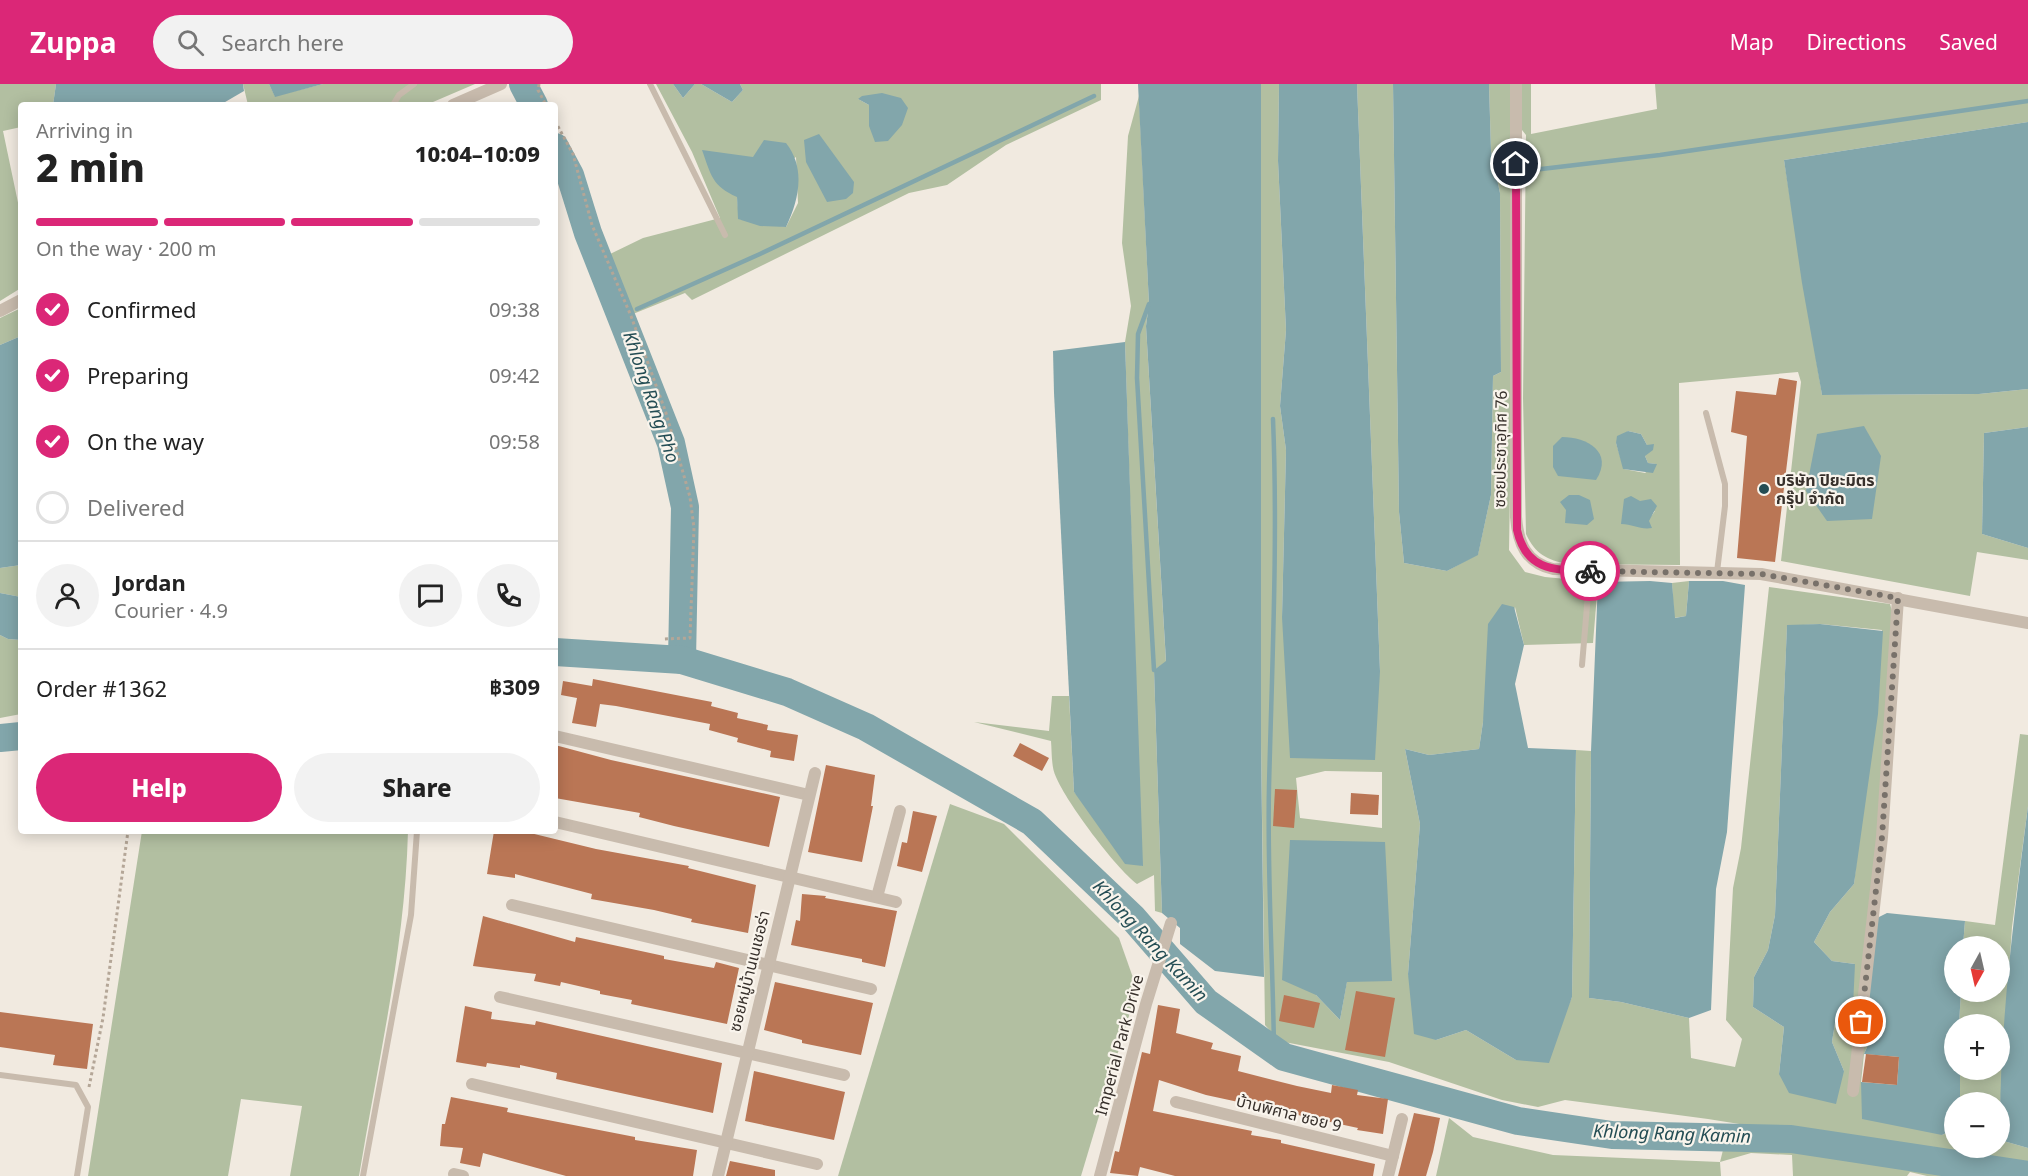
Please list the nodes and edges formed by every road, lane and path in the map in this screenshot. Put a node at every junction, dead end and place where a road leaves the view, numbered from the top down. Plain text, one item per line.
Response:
1 (414, 84) edge
2 (501, 84) edge
3 (539, 84) edge
4 (650, 84) edge
5 (1516, 84) edge
6 (395, 102) edge
7 (460, 102) edge
8 (544, 102) edge
9 (558, 127) edge
10 (725, 235) dead end
11 (18, 302) edge
12 (0, 311) edge
13 (1706, 413) dead end
14 (1590, 571) junction
15 (1717, 572) junction
16 (1898, 598) junction
17 (2028, 624) edge
18 (663, 639) dead end
19 (1582, 665) dead end
20 (558, 737) edge
21 (815, 773) dead end
22 (809, 795) junction
23 (900, 811) dead end
24 (558, 823) edge
25 (128, 834) edge
26 (417, 834) edge
27 (789, 876) junction
28 (877, 897) junction
29 (896, 902) dead end
30 (512, 904) dead end
31 (1171, 923) dead end
32 (769, 964) junction
33 (871, 989) dead end
34 (500, 997) dead end
35 (747, 1052) junction
36 (0, 1074) edge
37 (844, 1075) dead end
38 (472, 1084) dead end
39 (1853, 1091) dead end
40 (1176, 1102) dead end
41 (88, 1107) junction
42 (1402, 1119) dead end
43 (725, 1143) junction
44 (1393, 1156) junction
45 (817, 1164) dead end
46 (77, 1176) edge
47 (363, 1176) edge
48 (718, 1176) edge
49 (1100, 1176) edge
50 (1388, 1176) edge

1 - 6 lane
2 - 7 street
3 - 8 path
4 - 10 lane
5 - 14 street, ซอยประชาอุทิศ 76
9 - 18 path
11 - 12 street
13 - 15 lane
14 - 15 street, ซอยประชาอุทิศ 76
14 - 19 lane
15 - 16 street, ซอยประชาอุทิศ 76
16 - 17 street, ซอยประชาอุทิศ 76
16 - 39 street
20 - 22 street
21 - 22 street, ซอยหมู่บ้านเนเชอร่า
22 - 27 street, ซอยหมู่บ้านเนเชอร่า
23 - 28 street
24 - 27 street
25 - 41 path
26 - 47 lane
27 - 28 street
27 - 32 street, ซอยหมู่บ้านเนเชอร่า
28 - 29 street
30 - 32 street
31 - 49 street, Imperial Park Drive
32 - 33 street
32 - 35 street, ซอยหมู่บ้านเนเชอร่า
34 - 35 street
35 - 37 street
35 - 43 street, ซอยหมู่บ้านเนเชอร่า
36 - 41 lane
38 - 43 street
40 - 44 street, บ้านพิศาล ซอย 9
41 - 46 lane
42 - 44 street
43 - 45 street
43 - 48 street, ซอยหมู่บ้านเนเชอร่า
44 - 50 street

